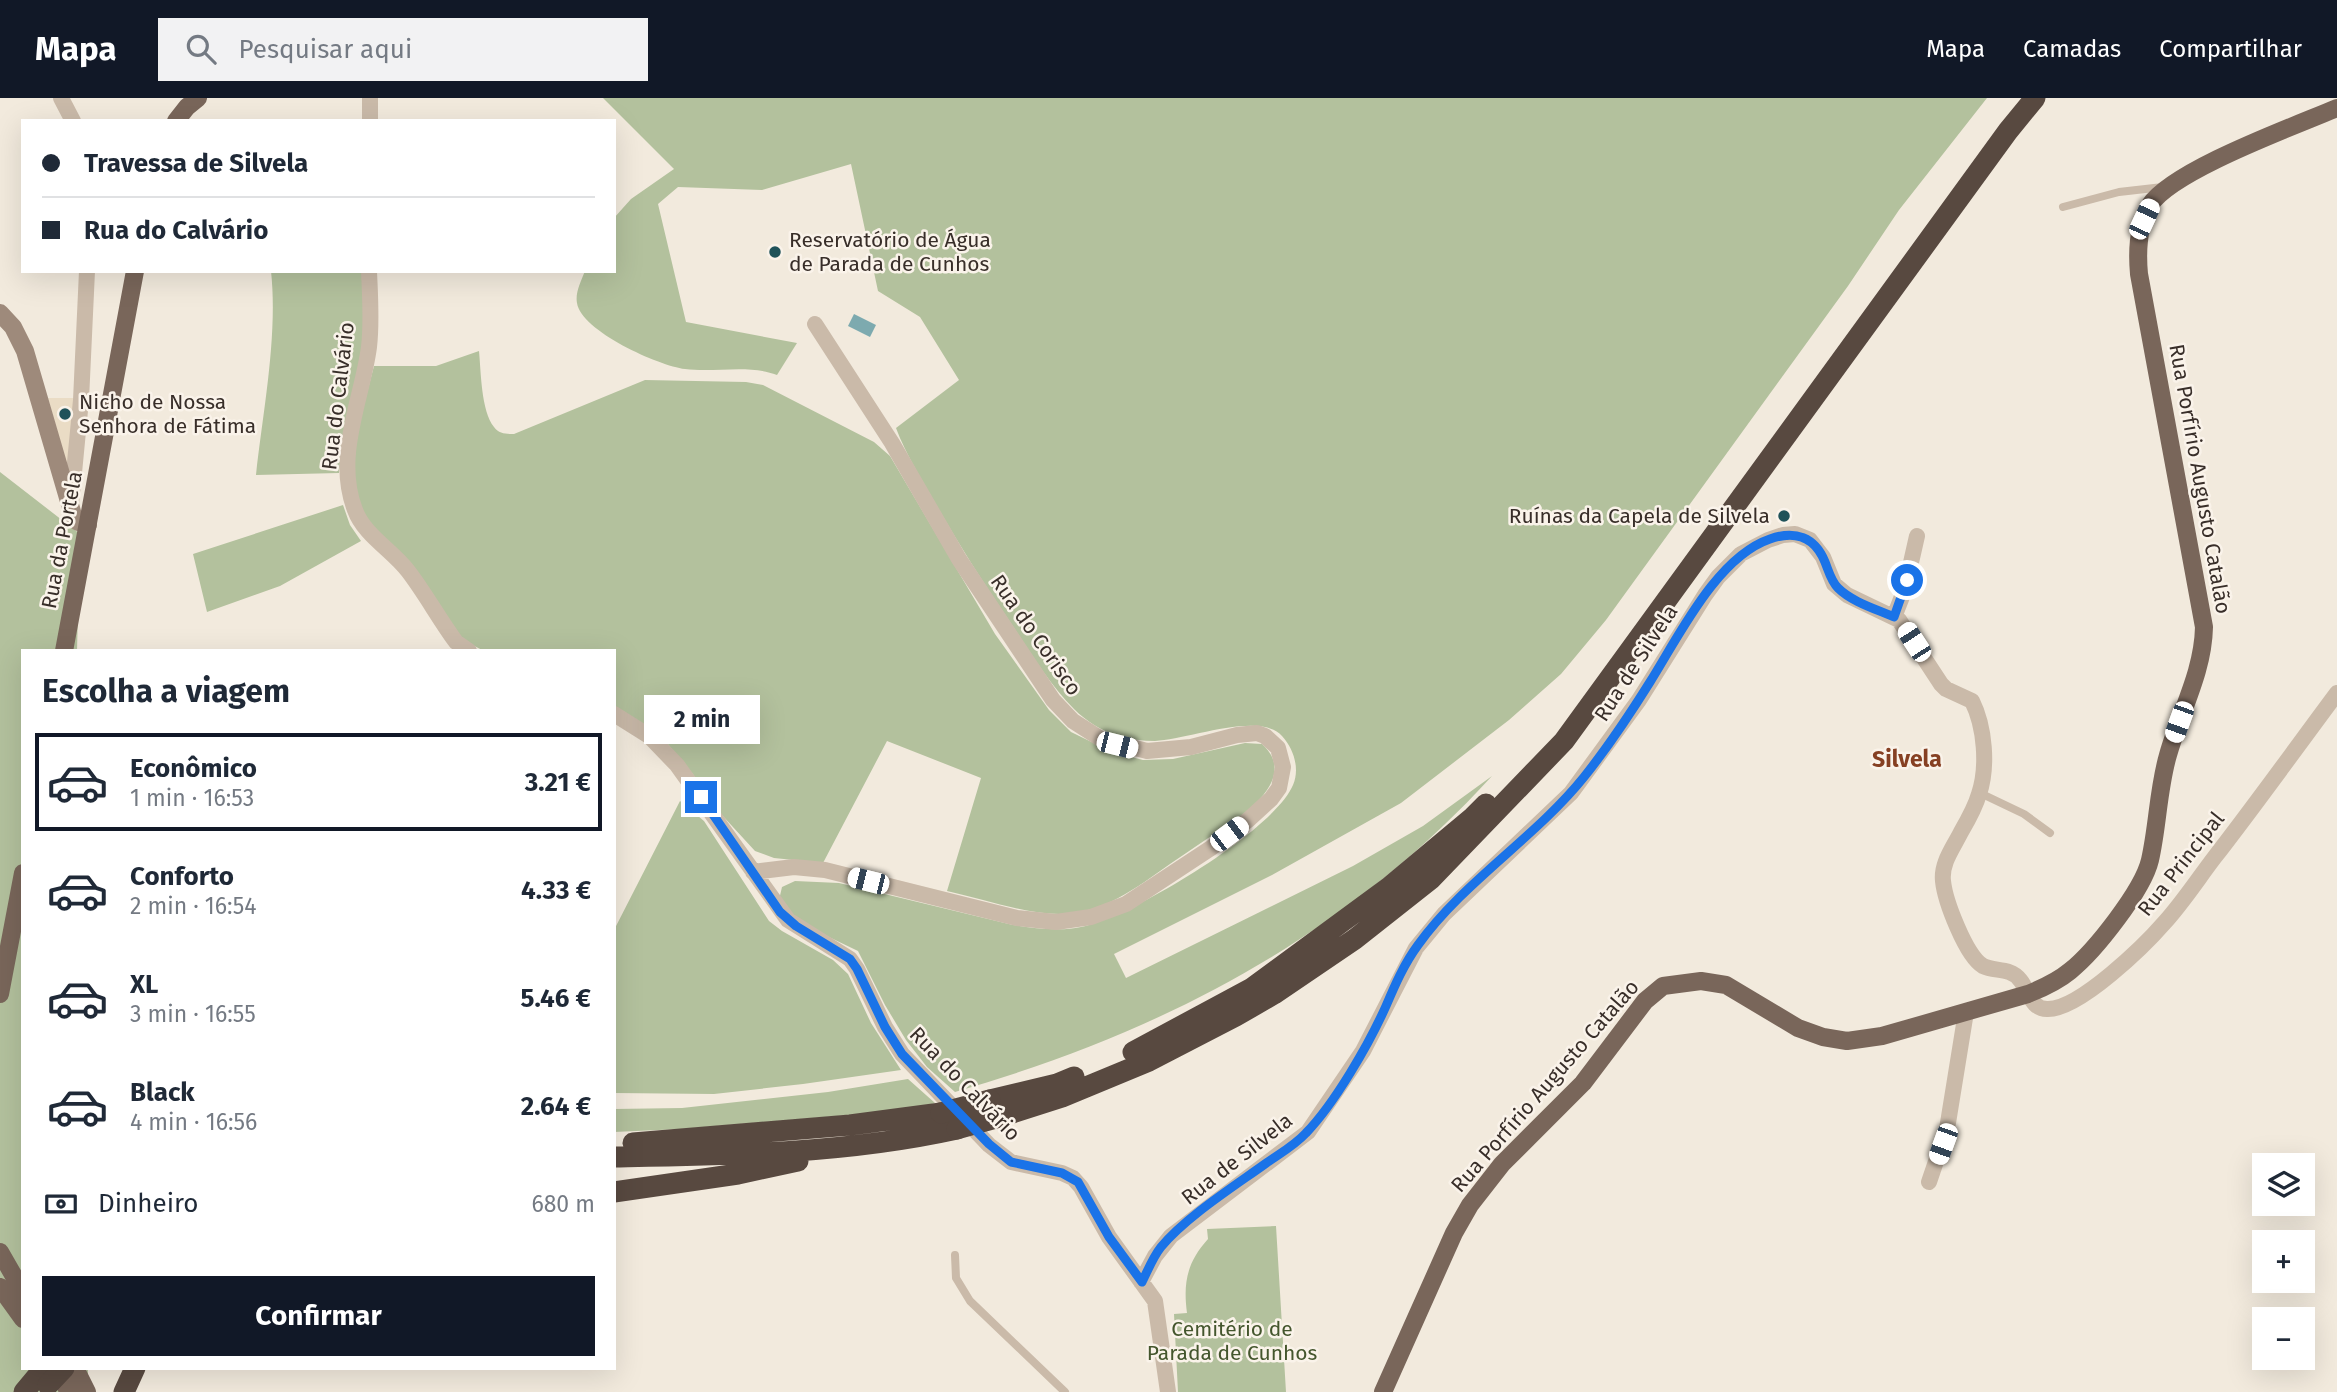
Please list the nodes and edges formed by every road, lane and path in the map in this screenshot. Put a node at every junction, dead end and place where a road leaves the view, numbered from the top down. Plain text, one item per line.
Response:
1 (61, 98) edge
2 (198, 98) edge
3 (370, 98) edge
4 (2017, 98) edge
5 (2035, 98) edge
6 (2337, 108) edge
7 (72, 119) edge
8 (178, 119) edge
9 (370, 119) edge
10 (2176, 183) junction
11 (2063, 207) dead end
12 (88, 273) edge
13 (135, 273) edge
14 (369, 273) edge
15 (0, 313) edge
16 (815, 324) dead end
17 (71, 510) junction
18 (88, 525) junction
19 (1917, 536) dead end
20 (1894, 617) junction
21 (64, 649) edge
22 (467, 649) edge
23 (2337, 692) edge
24 (616, 716) edge
25 (1980, 793) junction
26 (2050, 833) dead end
27 (753, 872) junction
28 (21, 881) edge
29 (4, 951) edge
30 (0, 994) edge
31 (2028, 994) junction
32 (1966, 1012) junction
33 (995, 1108) junction
34 (616, 1144) edge
35 (862, 1145) junction
36 (616, 1157) edge
37 (1929, 1182) dead end
38 (616, 1192) edge
39 (0, 1252) edge
40 (955, 1255) dead end
41 (1142, 1282) junction
42 (0, 1287) edge
43 (21, 1289) edge
44 (21, 1316) edge
45 (76, 1370) edge
46 (134, 1370) edge
47 (46, 1377) edge
48 (24, 1392) edge
49 (69, 1392) edge
50 (87, 1392) edge
51 (124, 1392) edge
52 (1065, 1392) edge
53 (1168, 1392) edge
54 (1383, 1392) edge

1 - 7 street
2 - 8 main road
3 - 9 street
4 - 33 highway
5 - 33 highway
6 - 10 main road
10 - 11 lane
10 - 31 main road, Rua Porfírio Augusto Catalão
12 - 17 street
13 - 18 main road, Rua da Portela
14 - 22 street, Rua do Calvário
15 - 17 street
16 - 27 street, Rua do Corisco
17 - 18 street
18 - 21 main road, Rua da Portela
19 - 20 street
20 - 25 street, Rua de Silvela
20 - 41 street, Rua de Silvela
23 - 31 street, Rua Principal
24 - 27 street, Rua do Calvário
25 - 26 lane
25 - 31 street, Rua de Silvela
27 - 41 street, Rua do Calvário
28 - 29 main road
29 - 30 main road
31 - 32 main road, Rua Porfírio Augusto Catalão
32 - 37 street
32 - 54 main road, Rua Porfírio Augusto Catalão
33 - 34 highway, bridge
33 - 35 highway, bridge
35 - 36 highway
35 - 38 highway
39 - 43 main road
40 - 52 lane
41 - 53 street, Rua do Calvário
42 - 44 main road
45 - 50 main road
46 - 51 highway
47 - 48 highway
47 - 49 main road

